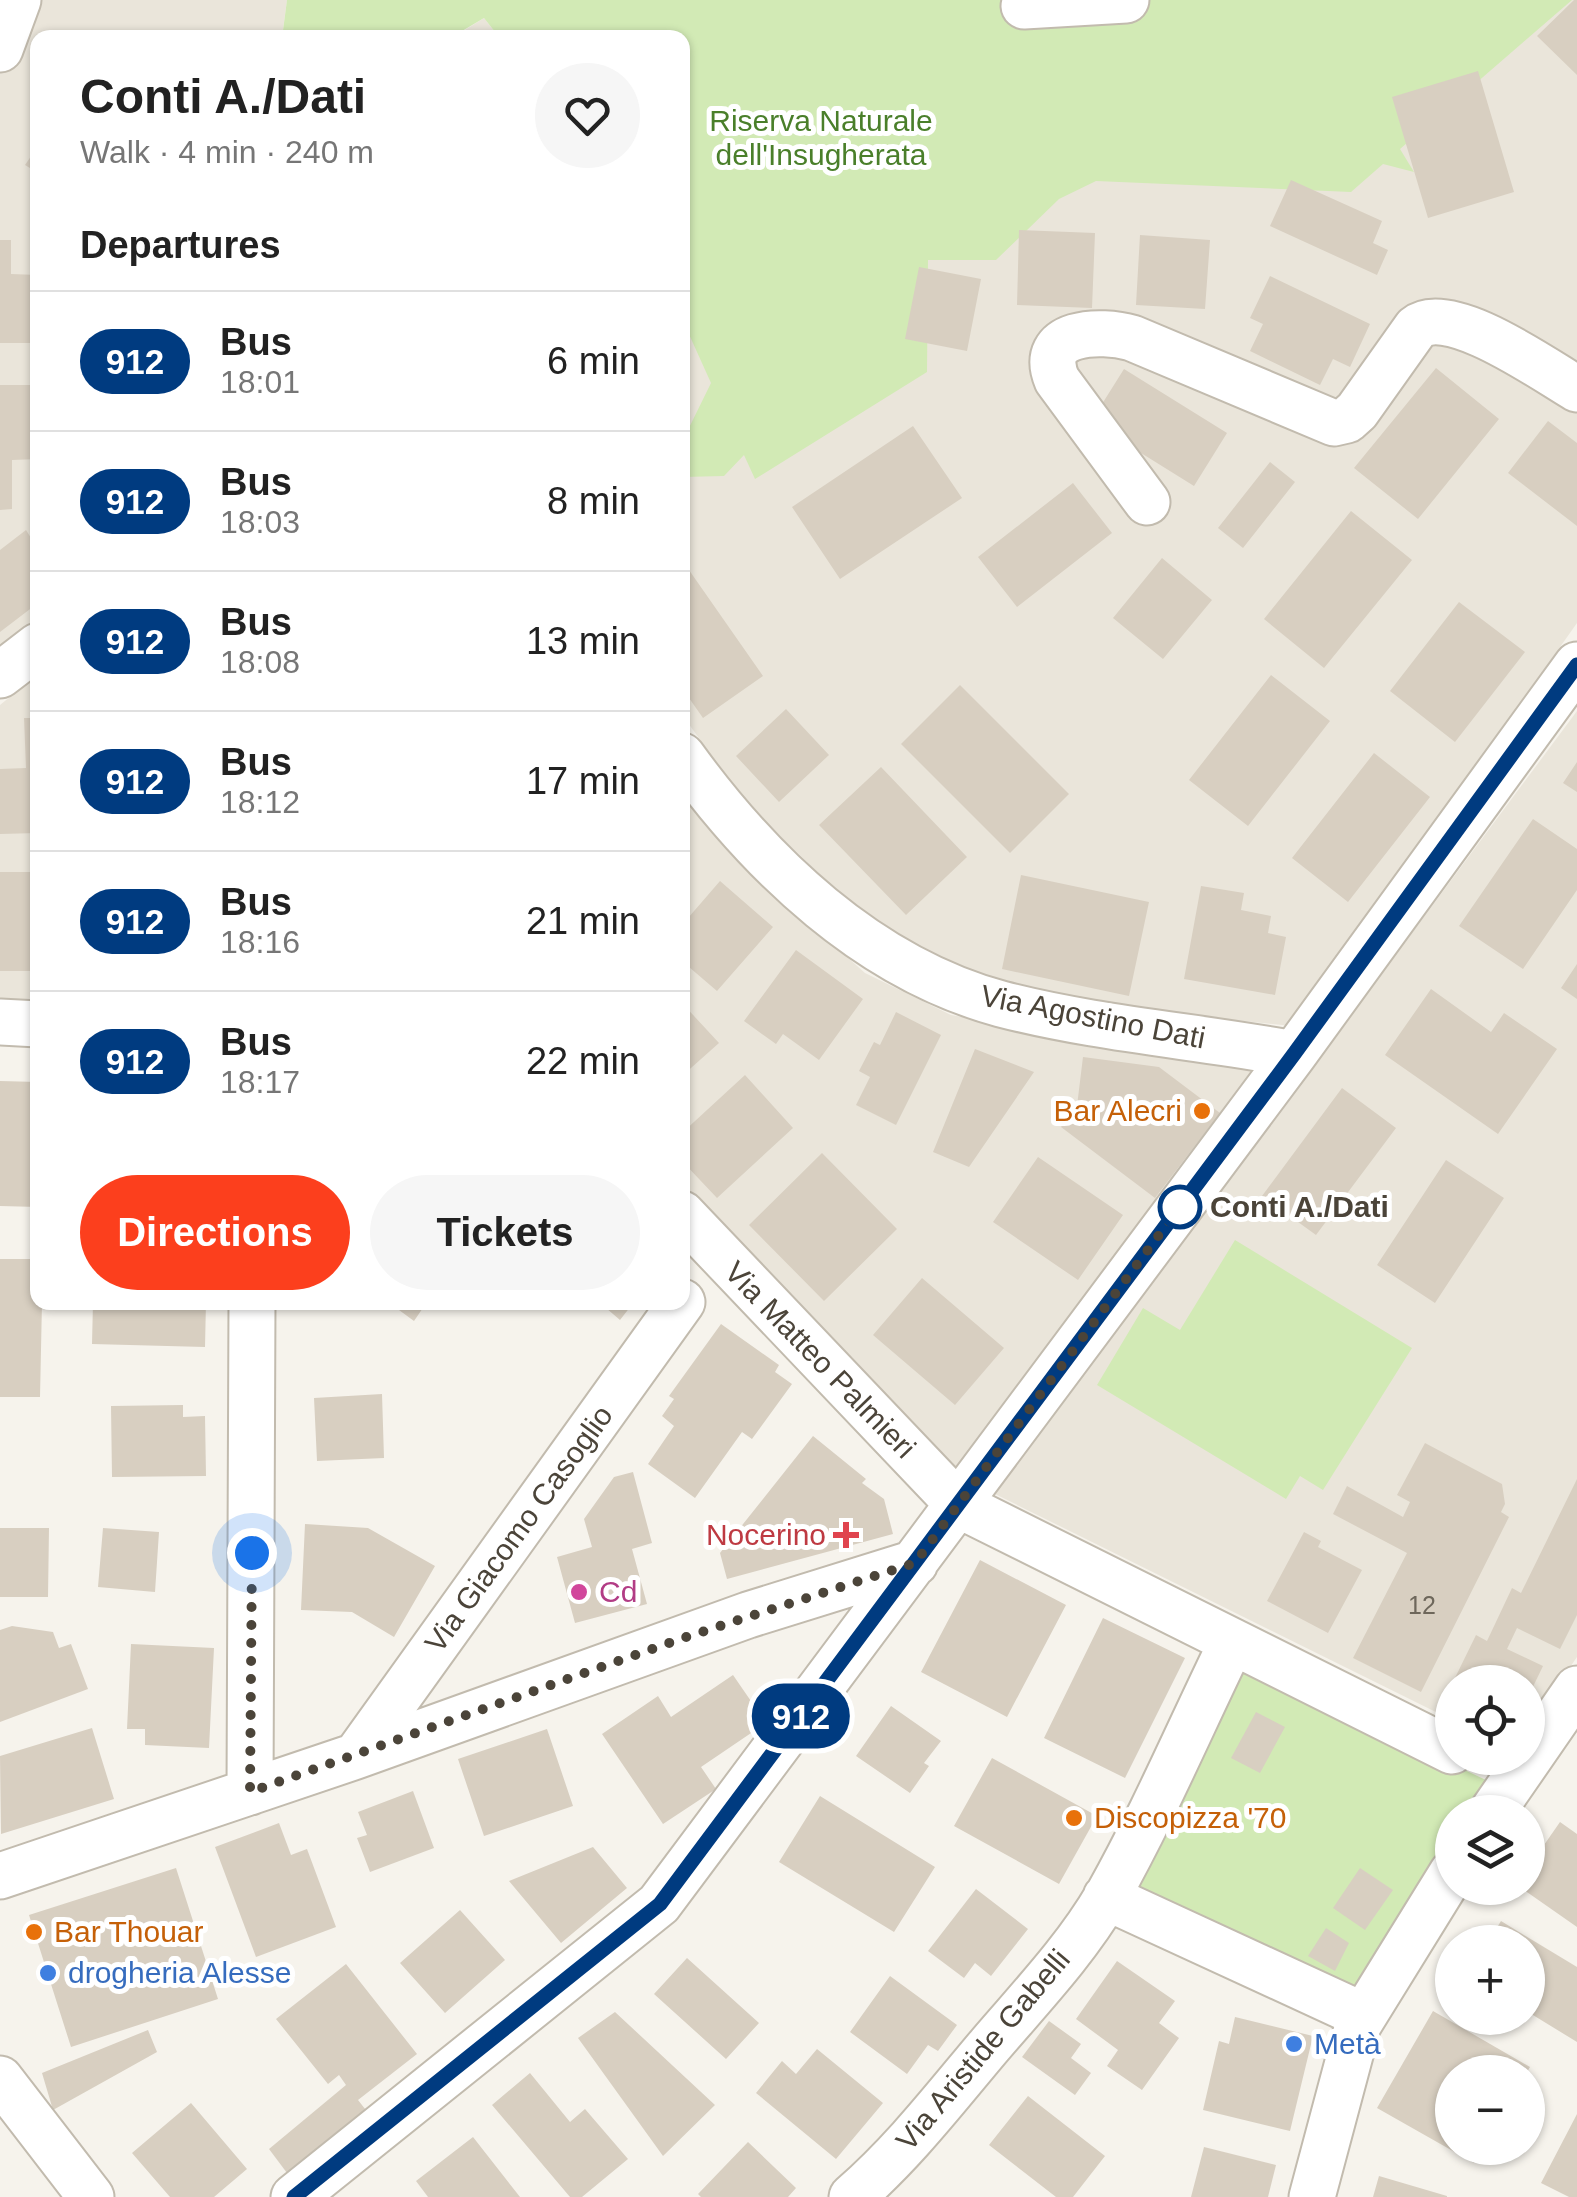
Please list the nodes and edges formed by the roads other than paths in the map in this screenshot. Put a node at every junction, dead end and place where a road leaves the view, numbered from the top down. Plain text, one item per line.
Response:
1 (18, 0) edge
2 (1126, 0) edge
3 (1024, 6) dead end
4 (0, 49) edge
5 (1577, 389) edge
6 (1147, 502) dead end
7 (30, 652) edge
8 (1577, 665) edge
9 (0, 675) edge
10 (690, 766) edge
11 (0, 1022) edge
12 (30, 1024) edge
13 (1294, 1054) junction
14 (690, 1223) edge
15 (717, 1253) junction
16 (690, 1291) edge
17 (252, 1310) edge
18 (676, 1310) edge
19 (959, 1505) junction
20 (915, 1563) junction
21 (1232, 1642) junction
22 (1577, 1688) edge
23 (1435, 1743) edge
24 (356, 1756) junction
25 (1482, 1775) edge
26 (250, 1792) junction
27 (1501, 1795) edge
28 (1503, 1795) edge
29 (0, 1876) edge
30 (1106, 1897) junction
31 (1435, 1900) edge
32 (1362, 2015) junction
33 (0, 2079) edge
34 (91, 2197) edge
35 (294, 2197) edge
36 (852, 2197) edge
37 (1312, 2197) edge

1 - 4 street
2 - 3 street
5 - 6 street
7 - 9 street
8 - 13 street
10 - 13 street, Via Agostino Dati
11 - 12 street
13 - 19 street
14 - 15 street, Via Matteo Palmieri
15 - 16 street, Via Giacomo Casoglio
15 - 19 street, Via Matteo Palmieri
17 - 26 street
18 - 24 street, Via Giacomo Casoglio
19 - 20 street
19 - 21 street, Via Matteo Palmieri
20 - 24 street
20 - 35 street
21 - 23 street, Via Matteo Palmieri
21 - 30 street, Via Aristide Gabelli
22 - 28 street
24 - 26 street
25 - 27 street
26 - 29 street
30 - 32 street
30 - 36 street, Via Aristide Gabelli
31 - 32 street
32 - 37 street
33 - 34 street

